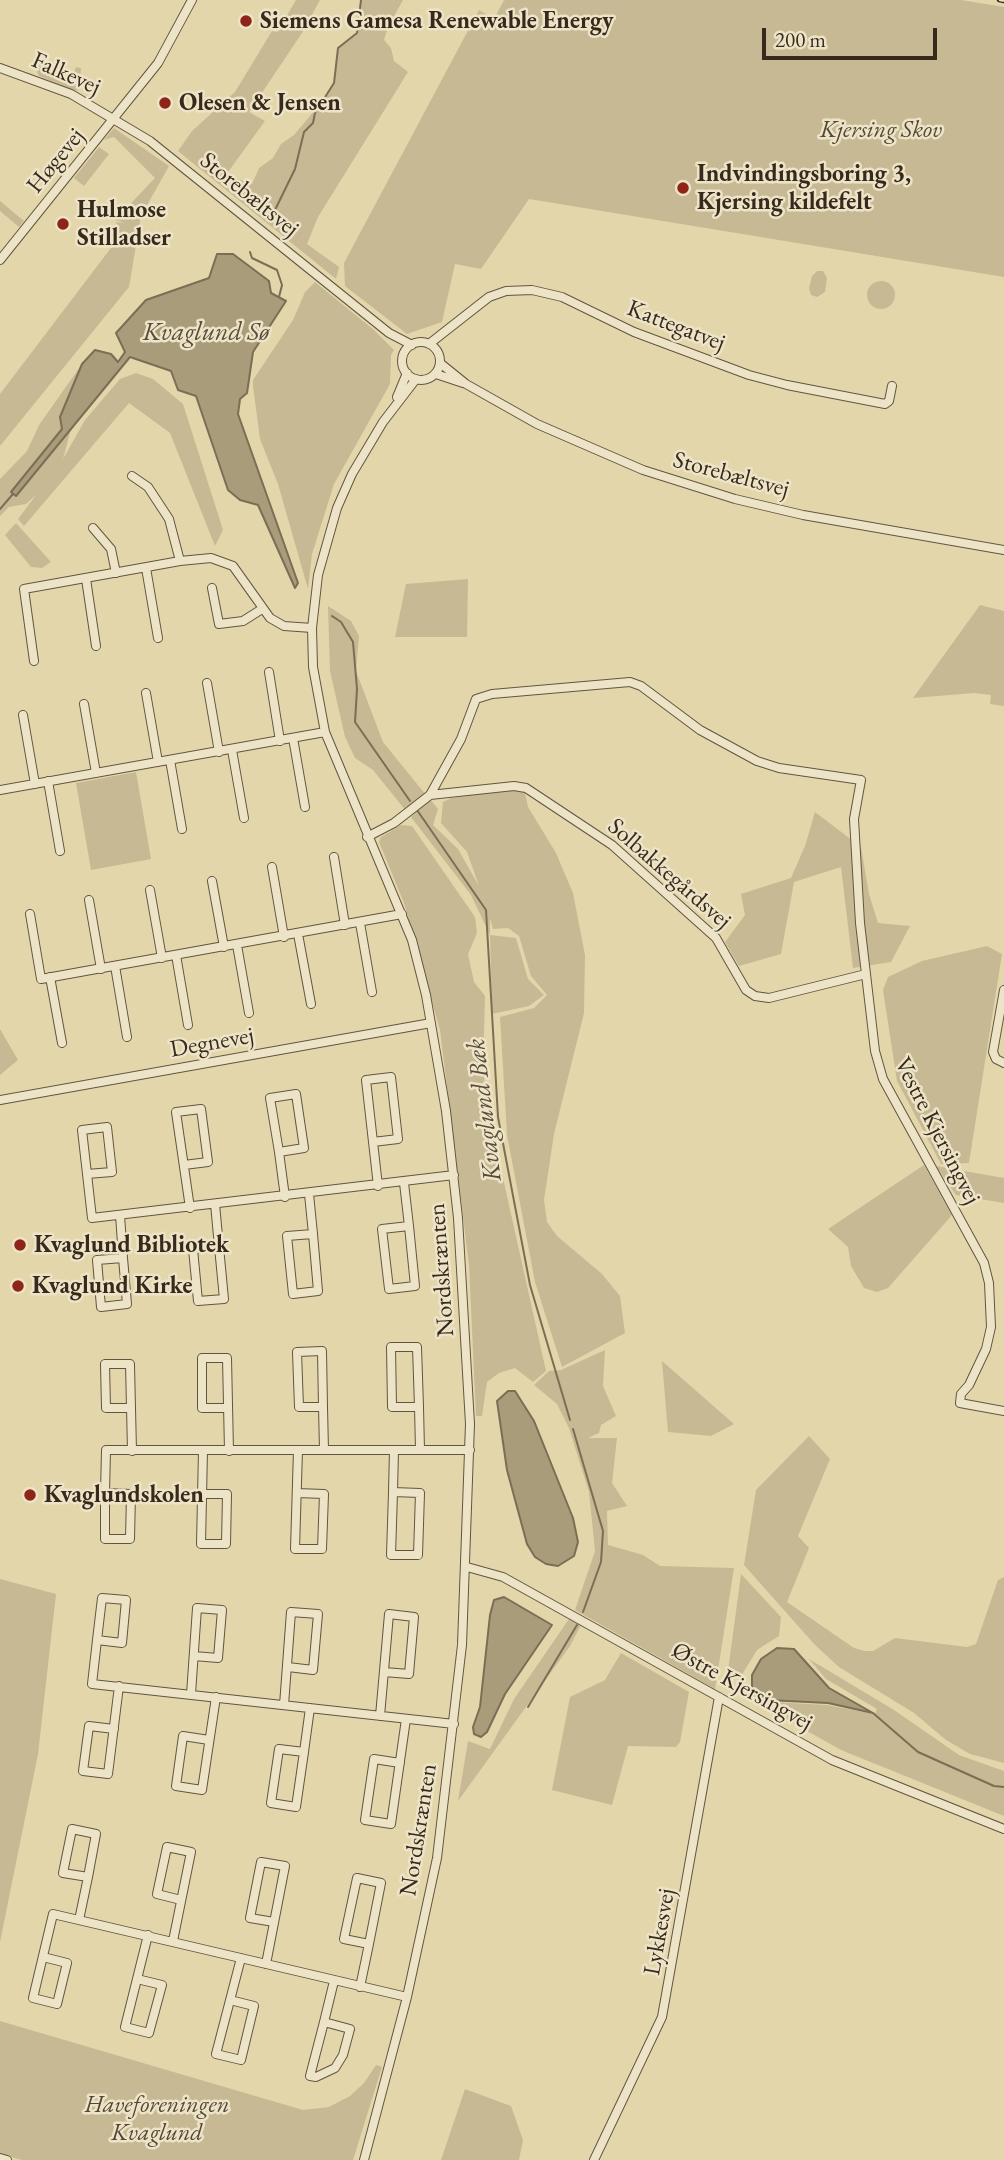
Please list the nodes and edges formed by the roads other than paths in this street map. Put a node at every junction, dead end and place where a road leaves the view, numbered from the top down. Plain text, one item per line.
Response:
1 (192, 0) edge
2 (0, 68) edge
3 (114, 118) junction
4 (0, 260) edge
5 (448, 332) junction
6 (388, 333) junction
7 (429, 344) junction
8 (412, 345) junction
9 (438, 352) junction
10 (404, 353) junction
11 (440, 363) junction
12 (407, 373) junction
13 (436, 373) junction
14 (416, 379) junction
15 (466, 384) junction
16 (892, 386) dead end
17 (393, 406) junction
18 (132, 476) dead end
19 (93, 528) dead end
20 (1004, 550) edge
21 (180, 561) junction
22 (146, 568) junction
23 (116, 573) junction
24 (86, 579) junction
25 (212, 588) dead end
26 (262, 608) junction
27 (312, 628) junction
28 (158, 638) dead end
29 (96, 646) dead end
30 (34, 661) dead end
31 (269, 672) dead end
32 (207, 683) dead end
33 (146, 693) dead end
34 (84, 704) dead end
35 (23, 715) dead end
36 (325, 732) junction
37 (293, 738) junction
38 (281, 741) junction
39 (232, 750) junction
40 (219, 752) junction
41 (170, 760) junction
42 (158, 762) junction
43 (96, 773) junction
44 (48, 781) junction
45 (35, 784) junction
46 (0, 790) edge
47 (430, 795) junction
48 (305, 807) dead end
49 (244, 818) dead end
50 (182, 829) dead end
51 (367, 836) junction
52 (60, 851) dead end
53 (334, 857) dead end
54 (272, 867) dead end
55 (212, 881) dead end
56 (150, 890) dead end
57 (89, 900) dead end
58 (30, 914) dead end
59 (401, 914) junction
60 (360, 923) junction
61 (345, 925) junction
62 (299, 934) junction
63 (284, 937) junction
64 (237, 945) junction
65 (224, 947) junction
66 (176, 956) junction
67 (162, 958) junction
68 (115, 966) junction
69 (101, 969) junction
70 (866, 974) junction
71 (50, 977) junction
72 (1004, 990) edge
73 (372, 992) dead end
74 (310, 1004) dead end
75 (249, 1013) dead end
76 (431, 1023) junction
77 (188, 1025) dead end
78 (127, 1037) dead end
79 (62, 1044) dead end
80 (1004, 1063) edge
81 (0, 1100) edge
82 (373, 1142) junction
83 (279, 1152) junction
84 (184, 1165) junction
85 (87, 1174) junction
86 (454, 1175) junction
87 (404, 1183) junction
88 (378, 1186) junction
89 (309, 1194) junction
90 (285, 1197) junction
91 (215, 1205) junction
92 (190, 1208) junction
93 (120, 1216) junction
94 (408, 1226) junction
95 (313, 1234) junction
96 (219, 1247) junction
97 (123, 1258) junction
98 (323, 1407) junction
99 (419, 1407) junction
100 (131, 1408) junction
101 (227, 1408) junction
102 (1004, 1410) edge
103 (203, 1450) junction
104 (298, 1450) junction
105 (324, 1450) junction
106 (394, 1450) junction
107 (420, 1450) junction
108 (470, 1450) junction
109 (132, 1451) junction
110 (229, 1451) junction
111 (105, 1493) junction
112 (297, 1493) junction
113 (393, 1493) junction
114 (202, 1494) junction
115 (467, 1567) junction
116 (97, 1640) junction
117 (194, 1656) junction
118 (288, 1667) junction
119 (384, 1672) junction
120 (119, 1686) junction
121 (191, 1694) junction
122 (216, 1697) junction
123 (719, 1697) junction
124 (284, 1705) junction
125 (310, 1708) junction
126 (380, 1716) junction
127 (406, 1719) junction
128 (454, 1724) junction
129 (114, 1729) junction
130 (209, 1740) junction
131 (304, 1752) junction
132 (400, 1763) junction
133 (1004, 1829) edge
134 (88, 1877) junction
135 (181, 1900) junction
136 (79, 1920) junction
137 (274, 1922) junction
138 (148, 1936) junction
139 (173, 1941) junction
140 (369, 1944) junction
141 (43, 1956) junction
142 (241, 1958) junction
143 (266, 1964) junction
144 (137, 1979) junction
145 (334, 1981) junction
146 (360, 1987) junction
147 (407, 1997) junction
148 (230, 2000) junction
149 (324, 2022) junction
150 (0, 2158) edge
151 (7, 2160) edge
152 (364, 2160) edge
153 (594, 2160) edge

1 - 3 street, Høgevej
2 - 3 street, Falkevej
3 - 4 street, Høgevej
3 - 6 street, Storebæltsvej
5 - 7 street, Kattegatvej
5 - 9 street, Kattegatvej
5 - 16 street, Kattegatvej
6 - 8 street, Storebæltsvej
6 - 10 street, Storebæltsvej
7 - 8 street
7 - 9 street
8 - 10 street
9 - 11 street
10 - 12 street
11 - 13 street
11 - 15 street, Storebæltsvej
12 - 14 street
12 - 17 street, Nordskrænten
13 - 14 street
13 - 15 street, Storebæltsvej
14 - 17 street, Nordskrænten
15 - 20 street, Storebæltsvej
17 - 27 street, Nordskrænten
18 - 21 street
19 - 23 street
21 - 22 street
21 - 26 street
22 - 23 street
22 - 28 street
23 - 24 street
24 - 29 street
24 - 30 street
25 - 26 street
26 - 27 street
27 - 36 street, Nordskrænten
31 - 38 street
32 - 40 street
33 - 42 street
34 - 43 street
35 - 45 street
36 - 37 street
36 - 51 street, Nordskrænten
37 - 38 street
37 - 48 street
38 - 39 street
39 - 40 street
39 - 49 street
40 - 41 street
41 - 42 street
41 - 50 street
42 - 43 street
43 - 44 street
44 - 45 street
44 - 52 street
45 - 46 street
47 - 51 street
47 - 70 street, Solbakkegårdsvej
47 - 70 street, Vestre Kjersingvej
51 - 59 street, Nordskrænten
53 - 61 street
54 - 63 street
55 - 65 street
56 - 67 street
57 - 69 street
58 - 71 street
59 - 60 street
59 - 76 street, Nordskrænten
60 - 61 street
60 - 73 street
61 - 62 street
62 - 63 street
62 - 74 street
63 - 64 street
64 - 65 street
64 - 75 street
65 - 66 street
66 - 67 street
66 - 77 street
67 - 68 street
68 - 69 street
68 - 78 street
69 - 71 street
70 - 102 street, Vestre Kjersingvej
71 - 79 street
72 - 80 street
76 - 81 street, Degnevej
76 - 86 street, Nordskrænten
82 - 82 street
82 - 88 street
83 - 83 street
83 - 90 street
84 - 84 street
84 - 92 street
85 - 85 street
85 - 93 street
86 - 87 street
86 - 108 street, Nordskrænten
87 - 88 street
87 - 94 street
88 - 89 street
89 - 90 street
89 - 95 street
90 - 91 street
91 - 92 street
91 - 96 street
92 - 93 street
93 - 97 street
94 - 94 street
95 - 95 street
96 - 96 street
97 - 97 street
98 - 98 street
98 - 105 street
99 - 99 street
99 - 107 street
100 - 100 street
100 - 109 street
101 - 101 street
101 - 110 street
103 - 109 street
103 - 110 street
103 - 114 street
104 - 105 street
104 - 110 street
104 - 112 street
105 - 106 street
106 - 107 street
106 - 113 street
107 - 108 street
108 - 115 street, Nordskrænten
109 - 111 street
111 - 111 street
112 - 112 street
113 - 113 street
114 - 114 street
115 - 123 street, Østre Kjersingvej
115 - 128 street, Nordskrænten
116 - 116 street
116 - 120 street
117 - 117 street
117 - 121 street
118 - 118 street
118 - 124 street
119 - 119 street
119 - 126 street
120 - 121 street
120 - 129 street
121 - 122 street
122 - 124 street
122 - 130 street
123 - 133 street, Østre Kjersingvej
123 - 153 street, Lykkesvej
124 - 125 street
125 - 126 street
125 - 131 street
126 - 127 street
127 - 128 street
127 - 132 street
128 - 147 street, Nordskrænten
129 - 129 street
130 - 130 street
131 - 131 street
132 - 132 street
134 - 134 street
134 - 136 street
135 - 135 street
135 - 139 street
136 - 138 street
136 - 141 street
137 - 137 street
137 - 143 street
138 - 139 street
138 - 144 street
139 - 142 street
140 - 140 street
140 - 146 street
141 - 141 street
142 - 143 street
142 - 148 street
143 - 145 street
144 - 144 street
145 - 146 street
145 - 149 street
146 - 147 street
147 - 152 street, Nordskrænten
148 - 148 street
149 - 149 street
150 - 151 street

